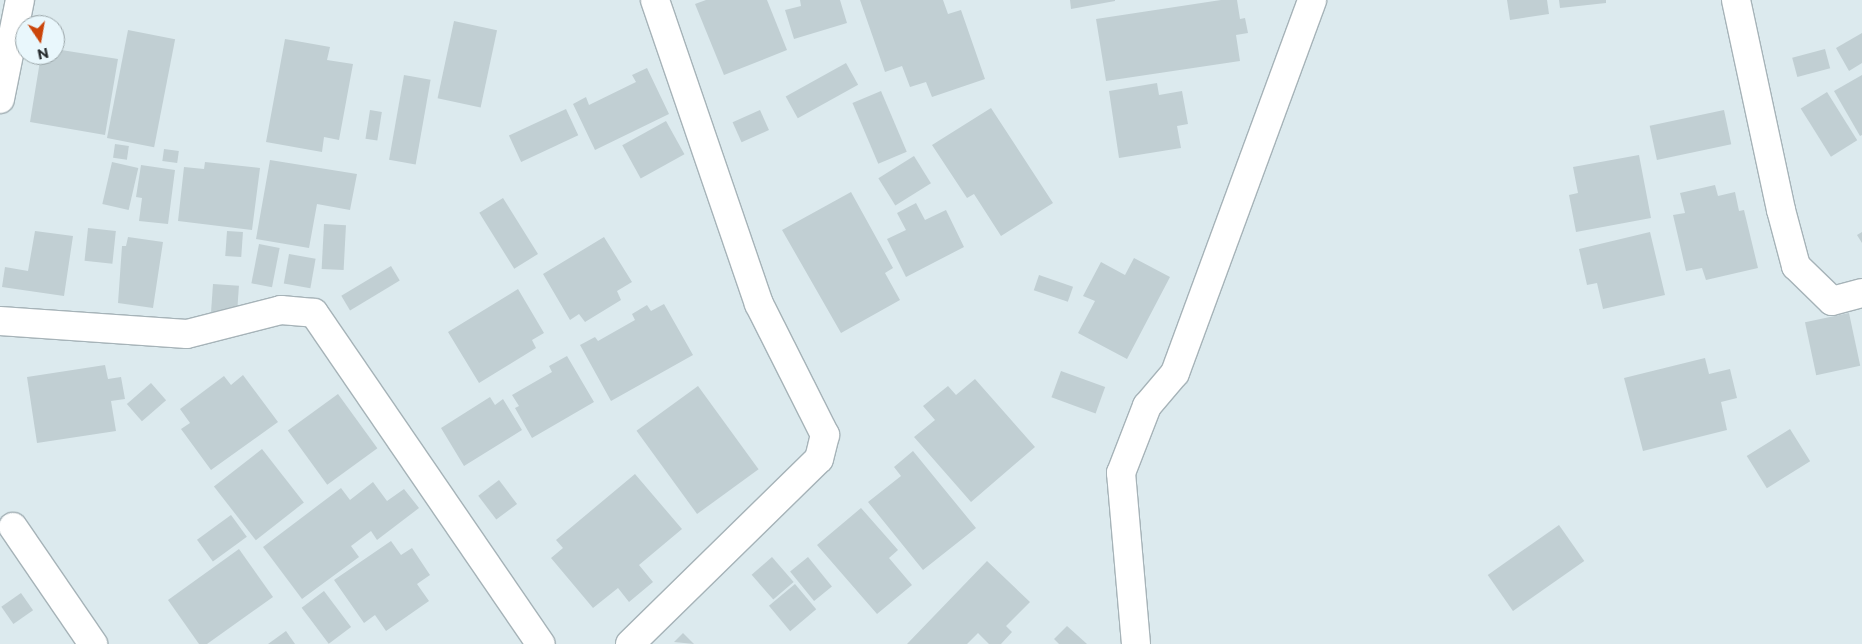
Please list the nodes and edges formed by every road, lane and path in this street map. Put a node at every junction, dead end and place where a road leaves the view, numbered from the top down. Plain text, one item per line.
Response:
1 (20, 0) edge
2 (655, 0) edge
3 (1312, 0) edge
4 (1736, 0) edge
5 (0, 98) edge
6 (1862, 293) edge
7 (0, 321) edge
8 (13, 527) dead end
9 (93, 644) edge
10 (541, 644) edge
11 (630, 644) edge
12 (1136, 644) edge

1 - 5 street
2 - 11 street
3 - 12 street
4 - 6 street
7 - 10 street
8 - 9 street

